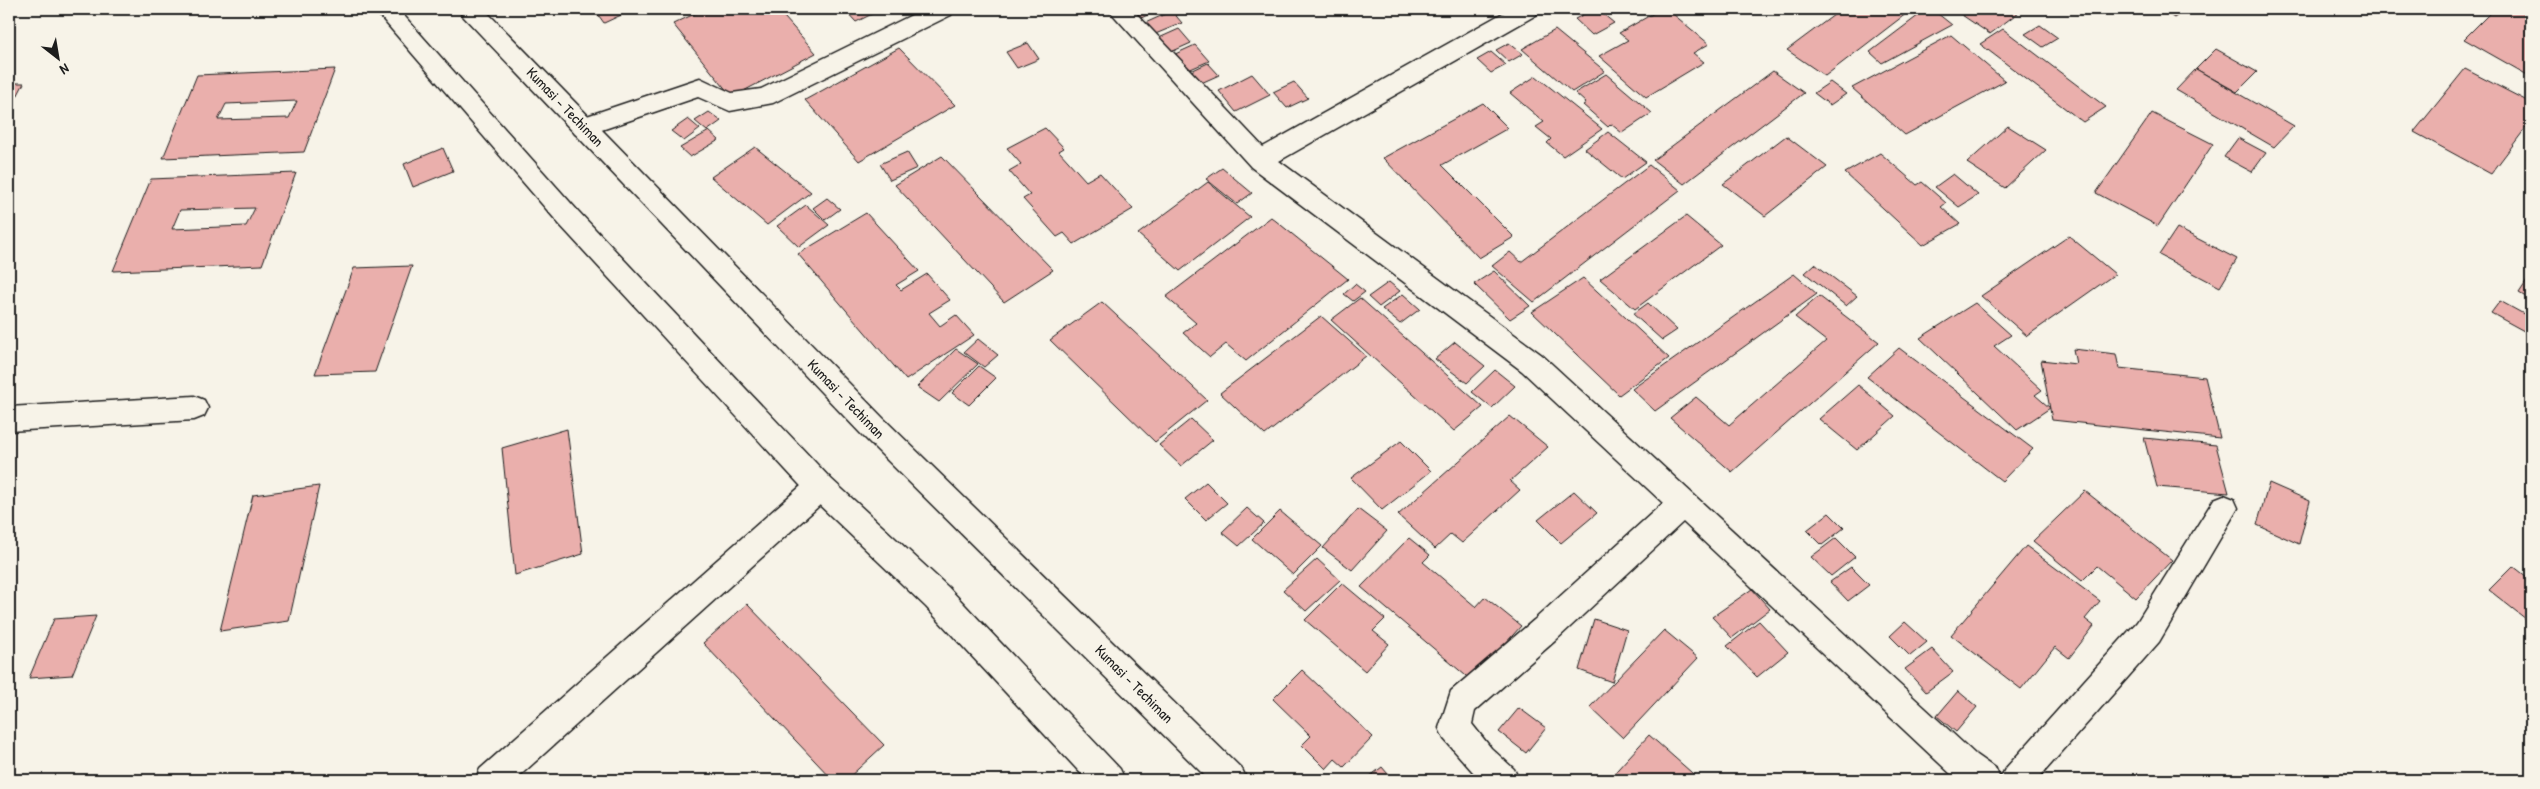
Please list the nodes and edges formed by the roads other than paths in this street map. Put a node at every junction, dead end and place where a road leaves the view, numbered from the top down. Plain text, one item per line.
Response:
1 (385, 9) edge
2 (470, 9) edge
3 (943, 9) edge
4 (1119, 9) edge
5 (1528, 9) edge
6 (584, 127) junction
7 (1260, 160) junction
8 (194, 408) dead end
9 (9, 419) edge
10 (820, 487) junction
11 (1683, 503) junction
12 (2224, 508) dead end
13 (491, 780) edge
14 (1109, 780) edge
15 (1231, 780) edge
16 (1503, 780) edge
17 (1985, 780) edge
18 (2016, 780) edge

1 - 10 main road
2 - 6 main road, Kumasi - Techiman
3 - 6 main road
4 - 7 main road
5 - 7 main road
6 - 15 main road, Kumasi - Techiman
7 - 11 main road
8 - 9 main road
10 - 13 main road
10 - 14 main road
11 - 16 main road
11 - 17 main road
12 - 18 main road

